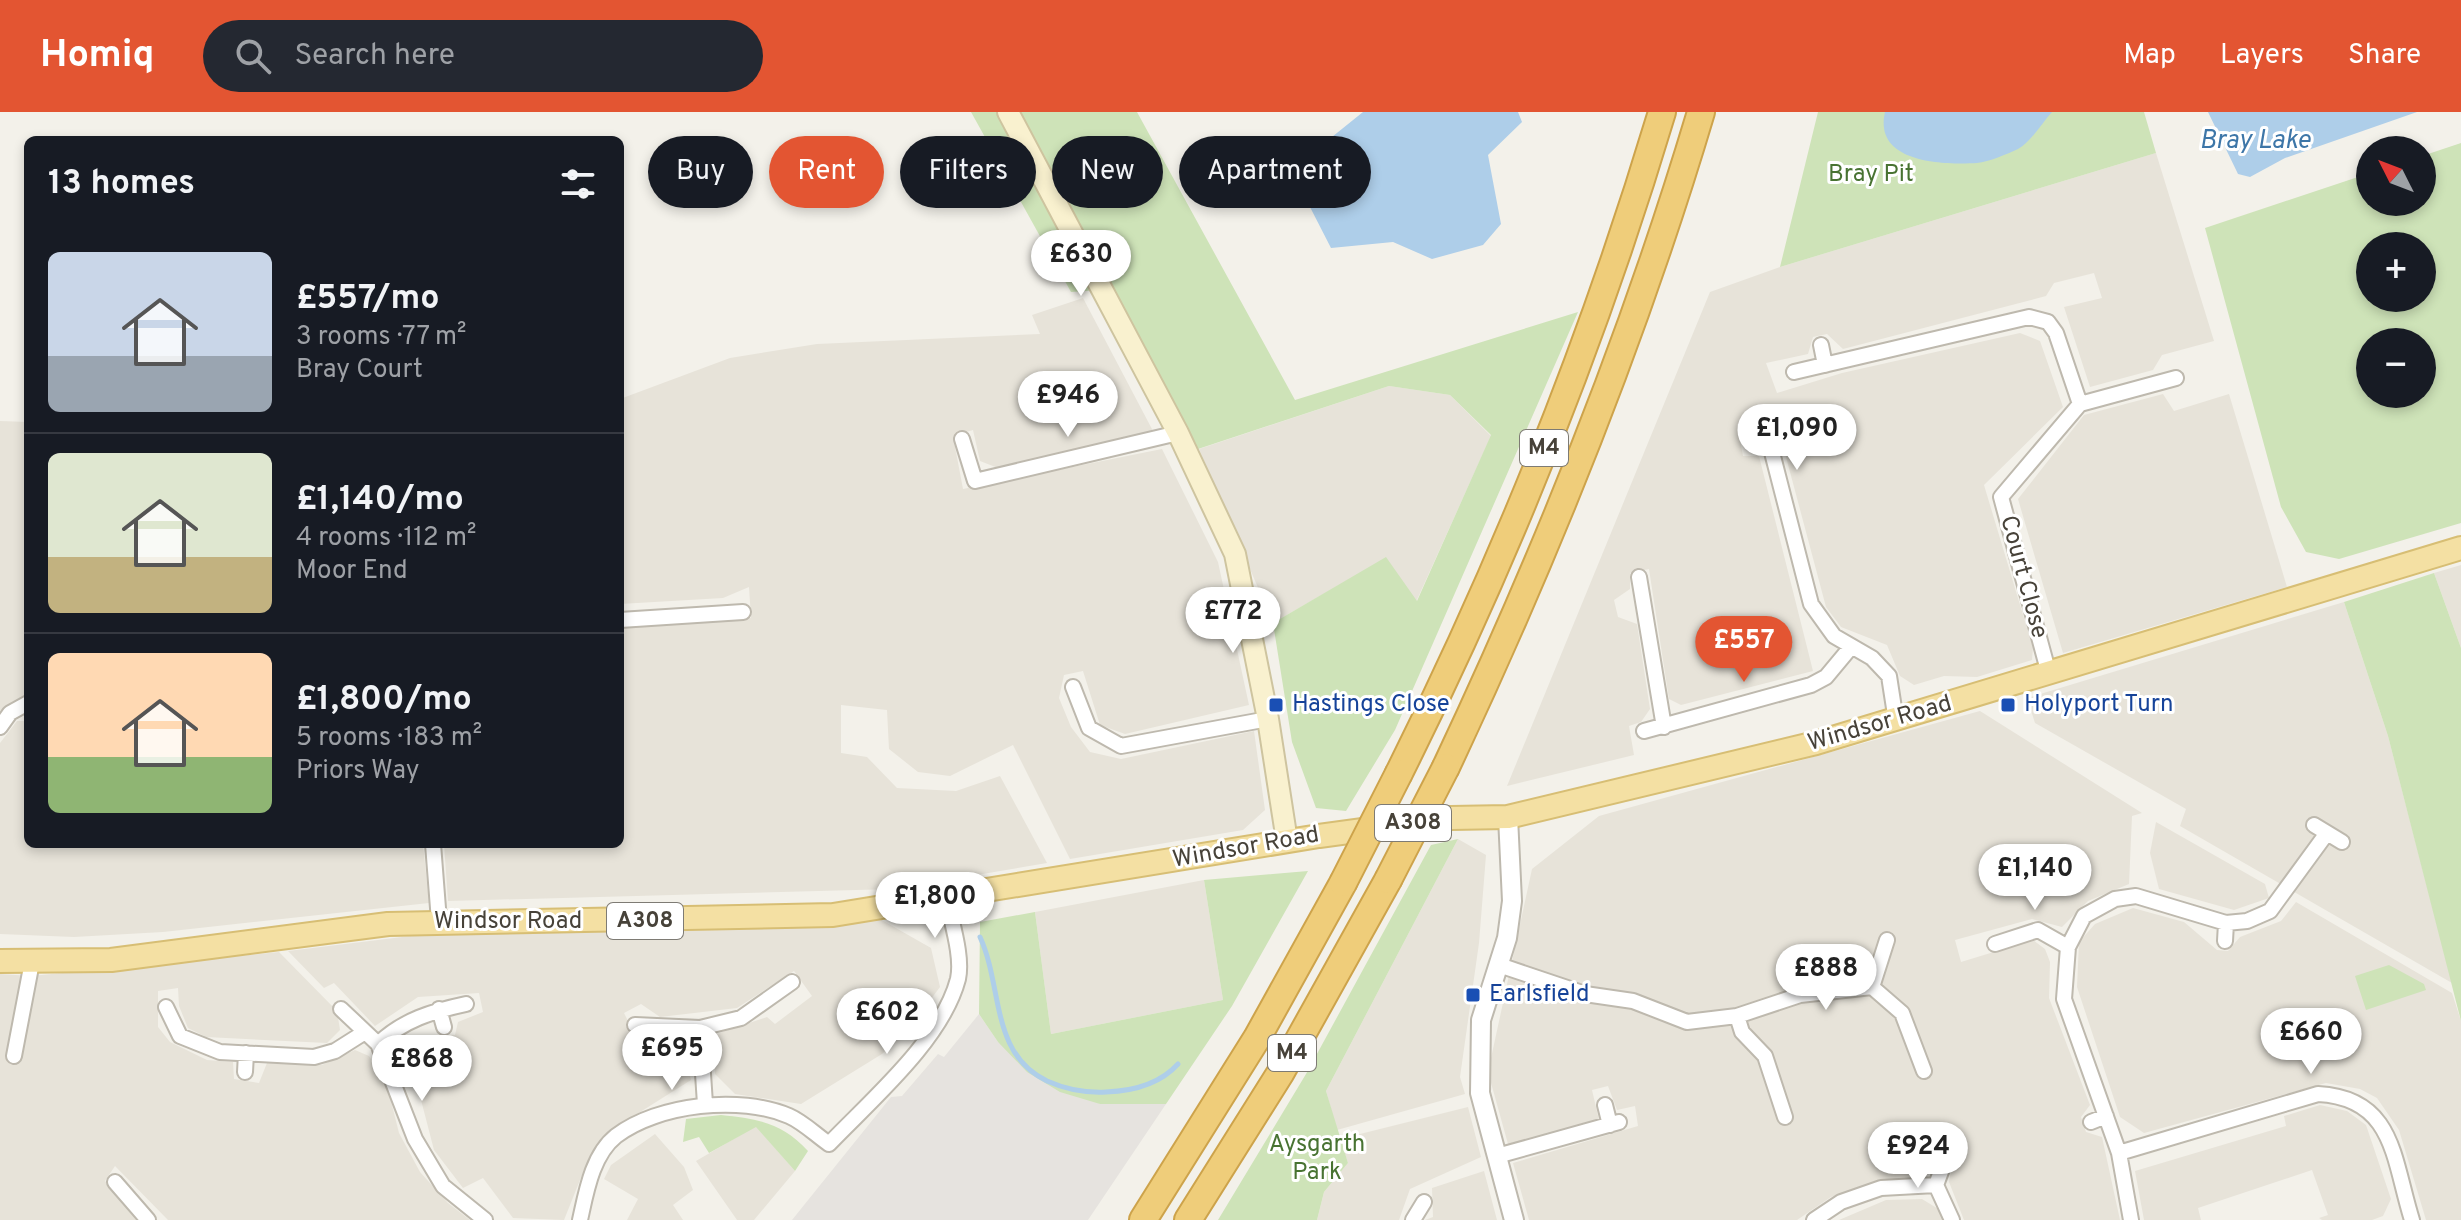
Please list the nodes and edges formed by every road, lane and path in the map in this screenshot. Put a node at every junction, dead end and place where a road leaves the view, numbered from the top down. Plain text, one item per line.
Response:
1 (1008, 112) edge
2 (1662, 112) edge
3 (1701, 112) edge
4 (1821, 345) dead end
5 (1825, 365) junction
6 (1794, 372) dead end
7 (2176, 378) dead end
8 (2080, 404) junction
9 (1782, 426) dead end
10 (1178, 433) junction
11 (962, 439) dead end
12 (2461, 548) edge
13 (1639, 577) dead end
14 (743, 612) dead end
15 (624, 620) edge
16 (1851, 647) junction
17 (2049, 674) junction
18 (1073, 687) dead end
19 (24, 705) edge
20 (1268, 719) junction
21 (1896, 721) junction
22 (0, 727) edge
23 (1664, 727) junction
24 (1644, 731) dead end
25 (1508, 817) junction
26 (1287, 841) junction
27 (2342, 842) dead end
28 (433, 848) edge
29 (947, 899) junction
30 (439, 921) junction
31 (2226, 923) junction
32 (1887, 940) dead end
33 (2225, 941) dead end
34 (1995, 944) dead end
35 (2068, 947) junction
36 (0, 961) edge
37 (32, 962) junction
38 (1499, 965) junction
39 (792, 982) dead end
40 (1872, 987) junction
41 (466, 1004) dead end
42 (166, 1007) dead end
43 (341, 1009) dead end
44 (439, 1009) junction
45 (1737, 1016) junction
46 (635, 1025) dead end
47 (444, 1027) dead end
48 (700, 1028) junction
49 (365, 1032) junction
50 (378, 1044) junction
51 (246, 1053) junction
52 (14, 1056) dead end
53 (1924, 1071) dead end
54 (245, 1072) dead end
55 (705, 1104) junction
56 (1605, 1105) dead end
57 (2106, 1116) junction
58 (1785, 1117) dead end
59 (2091, 1122) dead end
60 (2119, 1153) junction
61 (1497, 1156) junction
62 (1946, 1158) dead end
63 (115, 1182) dead end
64 (1936, 1185) junction
65 (1424, 1202) dead end
66 (2408, 1219) edge
67 (148, 1220) edge
68 (485, 1220) edge
69 (580, 1220) edge
70 (1143, 1220) edge
71 (1188, 1220) edge
72 (1413, 1220) edge
73 (1514, 1220) edge
74 (1814, 1220) edge
75 (1952, 1220) edge
76 (2131, 1220) edge

1 - 10 main road
2 - 70 highway, M4, bridge
3 - 71 highway, M4, bridge
4 - 5 street
5 - 6 street
5 - 8 street
7 - 8 street
8 - 17 street, Court Close
9 - 16 street
10 - 11 street
10 - 20 main road
12 - 17 main road, Windsor Road / A308
13 - 23 street
14 - 15 street
16 - 21 street
16 - 23 street
17 - 21 main road, Windsor Road / A308
18 - 20 street
19 - 22 street
20 - 26 main road
21 - 25 main road, Windsor Road / A308
23 - 24 street
25 - 26 main road, Windsor Road / A308
25 - 38 street
26 - 29 main road, Windsor Road / A308
27 - 31 street
28 - 30 street
29 - 30 main road, Windsor Road / A308
29 - 55 street
30 - 37 main road, Windsor Road / A308
31 - 33 street
31 - 35 street
32 - 40 street
34 - 35 street
35 - 57 street
36 - 37 main road, Windsor Road / A308
37 - 52 street
38 - 45 street
38 - 61 street
39 - 48 street
40 - 45 street
40 - 53 street
41 - 44 street
42 - 51 street
43 - 49 street
44 - 47 street
44 - 50 street
45 - 58 street
46 - 48 street
48 - 55 street
49 - 50 street
49 - 51 street
50 - 68 street
51 - 54 street
55 - 69 street
56 - 61 street
57 - 59 street
57 - 60 street
60 - 66 street
60 - 76 street
61 - 73 street
62 - 64 street
63 - 67 street
64 - 74 street
64 - 75 street
65 - 72 street

